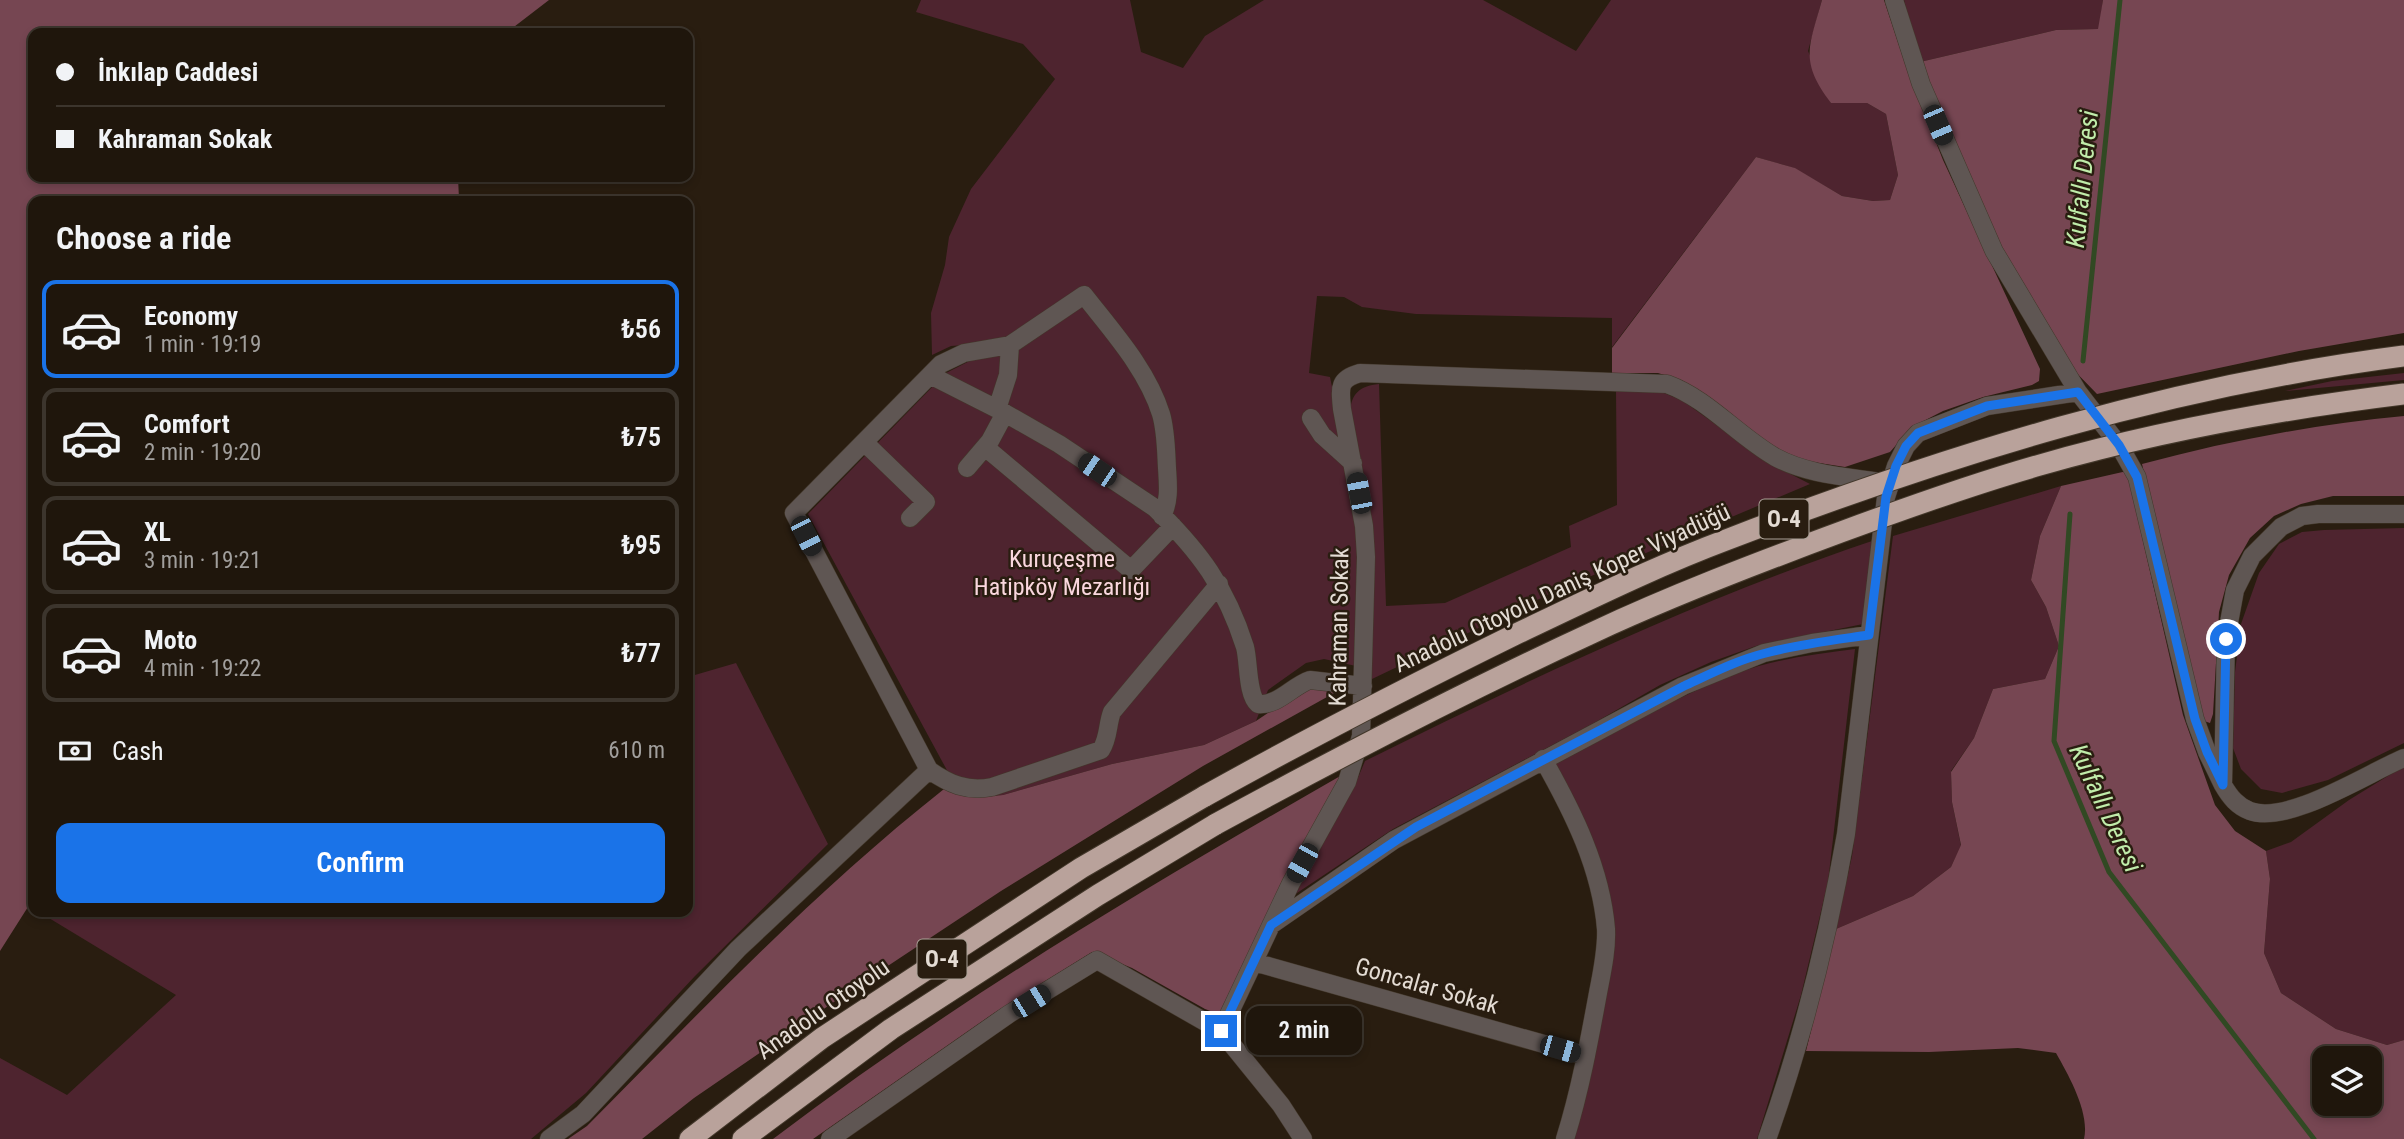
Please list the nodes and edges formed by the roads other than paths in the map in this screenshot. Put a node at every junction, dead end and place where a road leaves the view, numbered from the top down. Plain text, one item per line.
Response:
1 (1894, 0) edge
2 (1010, 345) junction
3 (2404, 356) edge
4 (930, 375) junction
5 (2078, 392) junction
6 (2404, 394) edge
7 (1001, 411) junction
8 (1311, 418) dead end
9 (864, 442) junction
10 (985, 447) junction
11 (1353, 463) junction
12 (967, 468) dead end
13 (1890, 484) junction
14 (2404, 514) edge
15 (910, 518) dead end
16 (1167, 521) junction
17 (1219, 584) junction
18 (1869, 635) junction
19 (1363, 686) junction
20 (2404, 758) edge
21 (1543, 760) junction
22 (929, 770) junction
23 (2223, 785) junction
24 (1205, 796) joint
25 (1271, 925) junction
26 (1254, 962) junction
27 (1221, 1031) junction
28 (1586, 1056) junction
29 (1301, 1138) edge
30 (549, 1139) edge
31 (690, 1139) edge
32 (743, 1139) edge
33 (830, 1139) edge
34 (1565, 1139) edge
35 (1767, 1139) edge

1 - 5 street
2 - 4 street
2 - 7 street
2 - 16 street
3 - 24 highway, Anadolu Otoyolu Daniş Koper Viyadüğü / O-4, bridge
4 - 7 street
4 - 9 street
5 - 13 street
5 - 23 street
6 - 32 highway, O-4, bridge
7 - 10 street
7 - 16 street
8 - 11 street
9 - 15 street
9 - 22 street
10 - 12 street
10 - 16 street
11 - 13 street, Kahraman Sokak
11 - 19 street, Kahraman Sokak
13 - 18 street
14 - 23 street
16 - 17 street
17 - 19 street
17 - 22 street
18 - 21 street
18 - 35 street
19 - 25 street, Kahraman Sokak
20 - 23 street
21 - 25 street
21 - 28 street
22 - 30 street
24 - 31 highway, Anadolu Otoyolu / O-4
25 - 26 street, Kahraman Sokak
26 - 27 street, Kahraman Sokak
26 - 28 street, Goncalar Sokak
27 - 29 street
27 - 33 street
28 - 34 street

